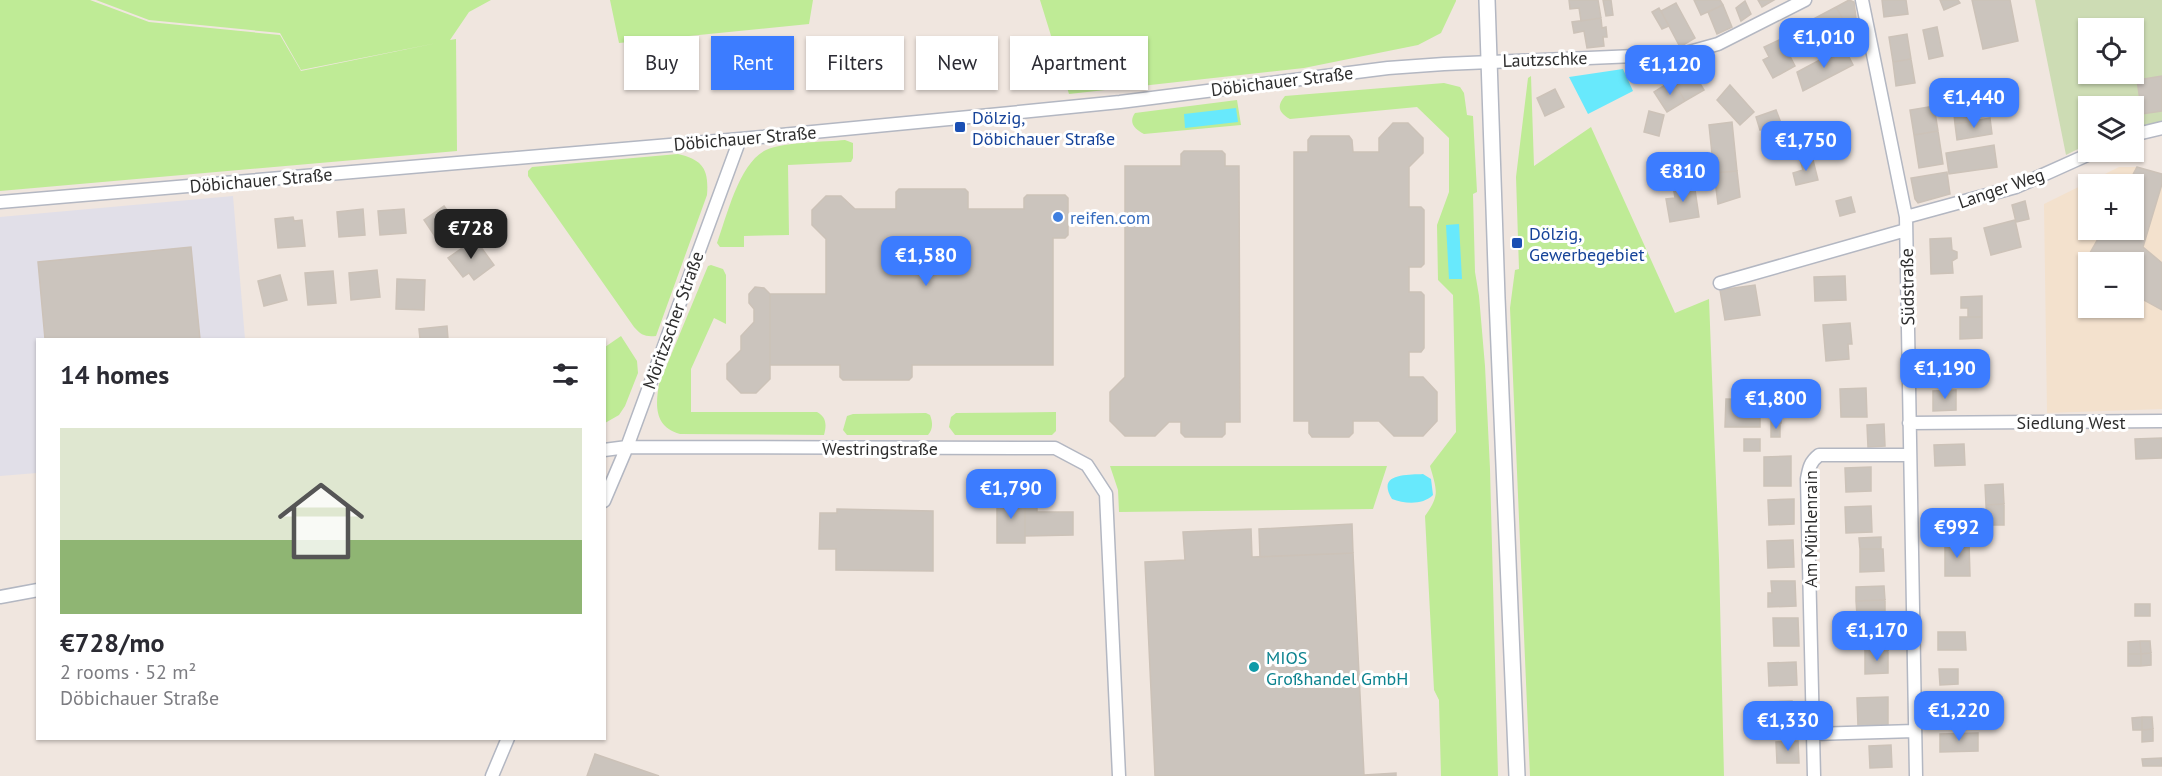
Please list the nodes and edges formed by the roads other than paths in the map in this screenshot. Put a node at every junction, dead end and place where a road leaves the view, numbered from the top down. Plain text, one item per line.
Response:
1 (1487, 0) edge
2 (1805, 0) edge
3 (1862, 0) edge
4 (1489, 62) junction
5 (2162, 128) edge
6 (2144, 132) edge
7 (740, 139) junction
8 (2078, 159) edge
9 (0, 202) edge
10 (1906, 223) junction
11 (1720, 283) dead end
12 (2162, 421) edge
13 (1909, 423) junction
14 (627, 447) junction
15 (606, 450) edge
16 (1910, 455) junction
17 (606, 496) edge
18 (36, 590) edge
19 (0, 597) edge
20 (1915, 731) junction
21 (1813, 734) junction
22 (507, 740) edge
23 (492, 776) edge
24 (1119, 776) edge
25 (1517, 776) edge
26 (1814, 776) edge
27 (1916, 776) edge

1 - 4 street
2 - 4 street, Lautzschke
3 - 10 street, Südstraße
4 - 7 street, Döbichauer Straße
4 - 25 street
5 - 6 street
7 - 9 street, Döbichauer Straße
7 - 14 street, Möritzscher Straße
8 - 10 street, Langer Weg
10 - 11 street, Südstraße
10 - 13 street, Südstraße
12 - 13 street, Siedlung West
13 - 16 street, Südstraße
14 - 15 street, Westringstraße
14 - 17 street, Möritzscher Straße
14 - 24 street, Westringstraße
16 - 20 street, Südstraße
16 - 21 street, Am Mühlenrain
18 - 19 street
20 - 21 street
20 - 27 street, Südstraße
21 - 26 street, Am Mühlenrain
22 - 23 street

